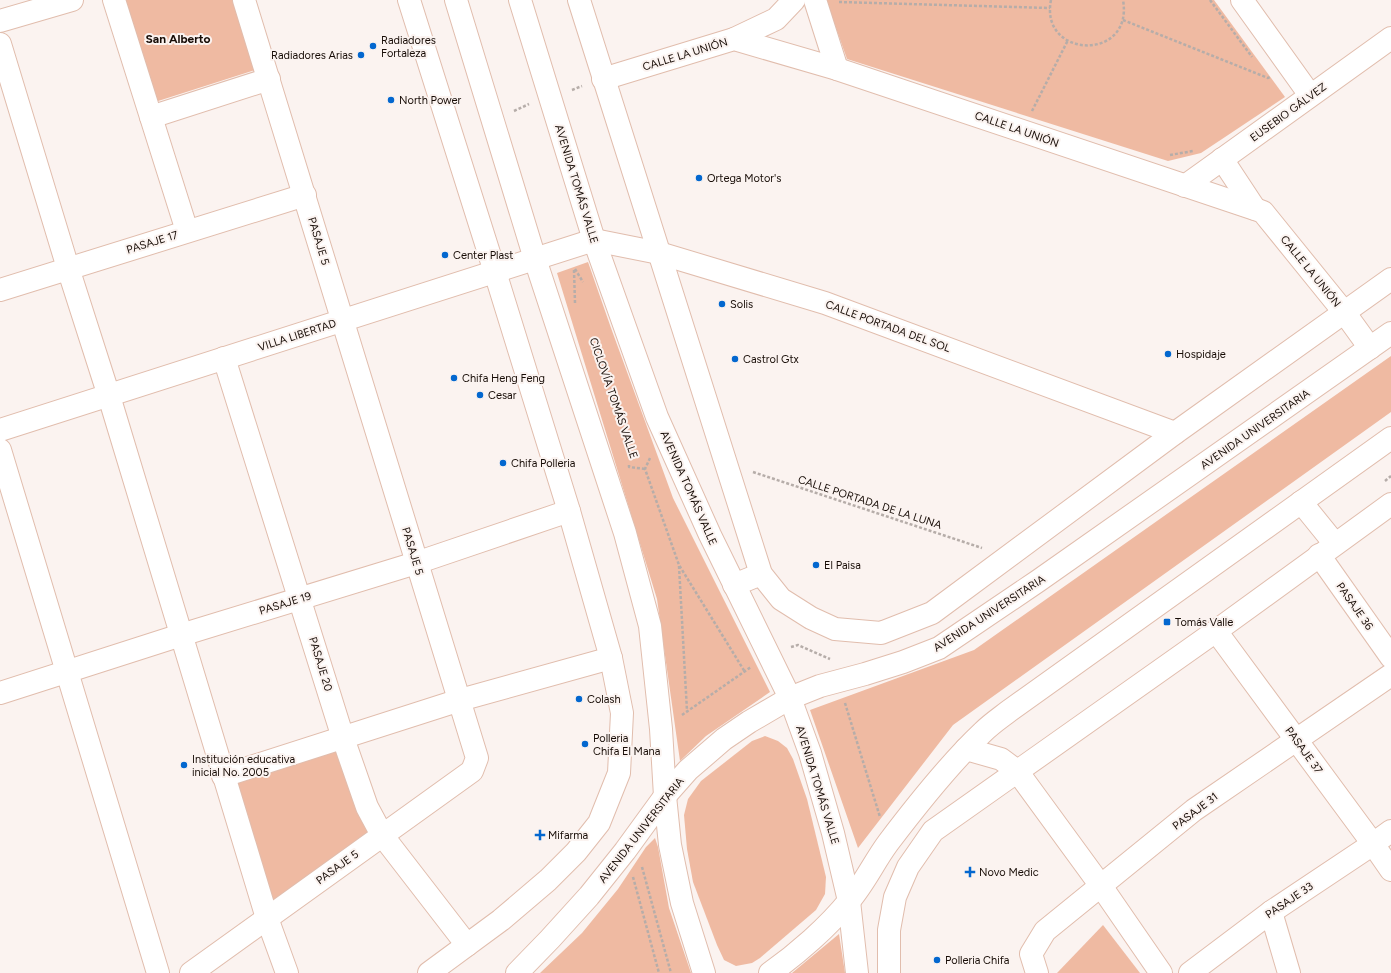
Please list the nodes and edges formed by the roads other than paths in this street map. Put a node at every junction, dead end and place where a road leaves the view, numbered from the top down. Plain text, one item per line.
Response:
1 (72, 0) edge
2 (114, 0) edge
3 (244, 0) edge
4 (409, 0) edge
5 (456, 0) edge
6 (520, 0) edge
7 (579, 0) edge
8 (794, 0) edge
9 (1242, 0) edge
10 (825, 1) edge
11 (0, 21) edge
12 (1391, 38) edge
13 (734, 39) junction
14 (0, 44) edge
15 (837, 70) junction
16 (269, 79) junction
17 (604, 79) junction
18 (1310, 95) junction
19 (151, 116) junction
20 (1222, 159) junction
21 (1185, 186) junction
22 (305, 195) junction
23 (1255, 210) junction
24 (187, 231) junction
25 (594, 240) junction
26 (659, 253) junction
27 (535, 259) junction
28 (68, 268) junction
29 (495, 272) junction
30 (1391, 279) edge
31 (0, 290) edge
32 (1344, 312) junction
33 (343, 320) junction
34 (1391, 334) edge
35 (1370, 348) junction
36 (224, 358) junction
37 (110, 396) junction
38 (0, 430) edge
39 (1175, 433) junction
40 (1391, 438) edge
41 (0, 450) edge
42 (1301, 502) junction
43 (1391, 504) edge
44 (569, 511) junction
45 (1327, 550) junction
46 (416, 564) junction
47 (761, 574) junction
48 (734, 585) junction
49 (301, 598) junction
50 (1216, 631) junction
51 (181, 635) junction
52 (1391, 657) edge
53 (611, 658) junction
54 (68, 672) junction
55 (1391, 675) edge
56 (0, 693) edge
57 (790, 698) junction
58 (460, 700) junction
59 (343, 738) junction
60 (1297, 740) junction
61 (966, 749) junction
62 (1017, 771) junction
63 (223, 776) junction
64 (665, 796) junction
65 (1391, 830) edge
66 (382, 835) junction
67 (1373, 844) junction
68 (1391, 870) edge
69 (1101, 886) junction
70 (849, 901) junction
71 (1271, 912) junction
72 (267, 918) junction
73 (466, 945) junction
74 (158, 973) edge
75 (191, 973) edge
76 (287, 973) edge
77 (429, 973) edge
78 (517, 973) edge
79 (704, 973) edge
80 (770, 973) edge
81 (856, 973) edge
82 (889, 973) edge
83 (1037, 973) edge
84 (1161, 973) edge
85 (1190, 973) edge
86 (1289, 973) edge

1 - 11 street
2 - 19 street
3 - 16 street, PASAJE 5
4 - 29 street
5 - 27 street
6 - 25 street, AVENIDA TOMÁS VALLE
7 - 17 street
8 - 13 street
9 - 18 street
10 - 15 street
12 - 18 street, EUSEBIO GÁLVEZ
13 - 15 street, CALLE LA UNIÓN
13 - 17 street, CALLE LA UNIÓN
14 - 28 street
15 - 21 street, CALLE LA UNIÓN
16 - 19 street
16 - 22 street, PASAJE 5
17 - 26 street
18 - 20 street, EUSEBIO GÁLVEZ
19 - 24 street
20 - 21 street, EUSEBIO GÁLVEZ
20 - 23 street
21 - 23 street, CALLE LA UNIÓN
22 - 24 street, PASAJE 17
22 - 33 street, PASAJE 5
23 - 32 street, CALLE LA UNIÓN
24 - 28 street, PASAJE 17
25 - 26 street, CALLE PORTADA DEL SOL
25 - 27 street, VILLA LIBERTAD
25 - 48 street, AVENIDA TOMÁS VALLE
26 - 39 street, CALLE PORTADA DEL SOL
26 - 47 street
27 - 29 street, VILLA LIBERTAD
27 - 64 street
28 - 31 street, PASAJE 17
28 - 37 street
29 - 33 street, VILLA LIBERTAD
29 - 44 street
30 - 32 street
32 - 35 street, CALLE LA UNIÓN
32 - 39 street
33 - 36 street, VILLA LIBERTAD
33 - 46 street, PASAJE 5
34 - 35 street, AVENIDA UNIVERSITARIA
35 - 57 street, AVENIDA UNIVERSITARIA
36 - 37 street, VILLA LIBERTAD
36 - 49 street, PASAJE 20
37 - 38 street, VILLA LIBERTAD
37 - 51 street
39 - 47 street
40 - 42 street
41 - 54 street
42 - 45 street, PASAJE 36
42 - 61 street
43 - 45 street
44 - 46 street, PASAJE 19
44 - 53 street
45 - 50 street
45 - 52 street, PASAJE 36
46 - 49 street, PASAJE 19
46 - 58 street, PASAJE 5
47 - 48 street
48 - 57 street, AVENIDA TOMÁS VALLE
49 - 51 street, PASAJE 19
49 - 59 street, PASAJE 20
50 - 60 street, PASAJE 37
50 - 62 street
51 - 54 street, PASAJE 19
51 - 63 street
53 - 58 street
53 - 73 street
54 - 56 street, PASAJE 19
54 - 74 street
55 - 60 street, PASAJE 31
57 - 64 street, AVENIDA UNIVERSITARIA
57 - 70 street, AVENIDA TOMÁS VALLE
58 - 59 street
58 - 66 street, PASAJE 5
59 - 63 street
59 - 66 street, PASAJE 20
60 - 67 street, PASAJE 37
60 - 69 street, PASAJE 31
61 - 62 street
61 - 70 street
62 - 69 street
62 - 82 street
63 - 72 street
64 - 78 street, AVENIDA UNIVERSITARIA
64 - 79 street
65 - 67 street, PASAJE 33
66 - 72 street, PASAJE 5
66 - 73 street, PASAJE 20
67 - 68 street, PASAJE 37
67 - 71 street, PASAJE 33
69 - 83 street, PASAJE 31
69 - 84 street
70 - 80 street
70 - 81 street, AVENIDA TOMÁS VALLE
71 - 85 street, PASAJE 33
71 - 86 street
72 - 75 street, PASAJE 5
72 - 76 street
73 - 77 street

